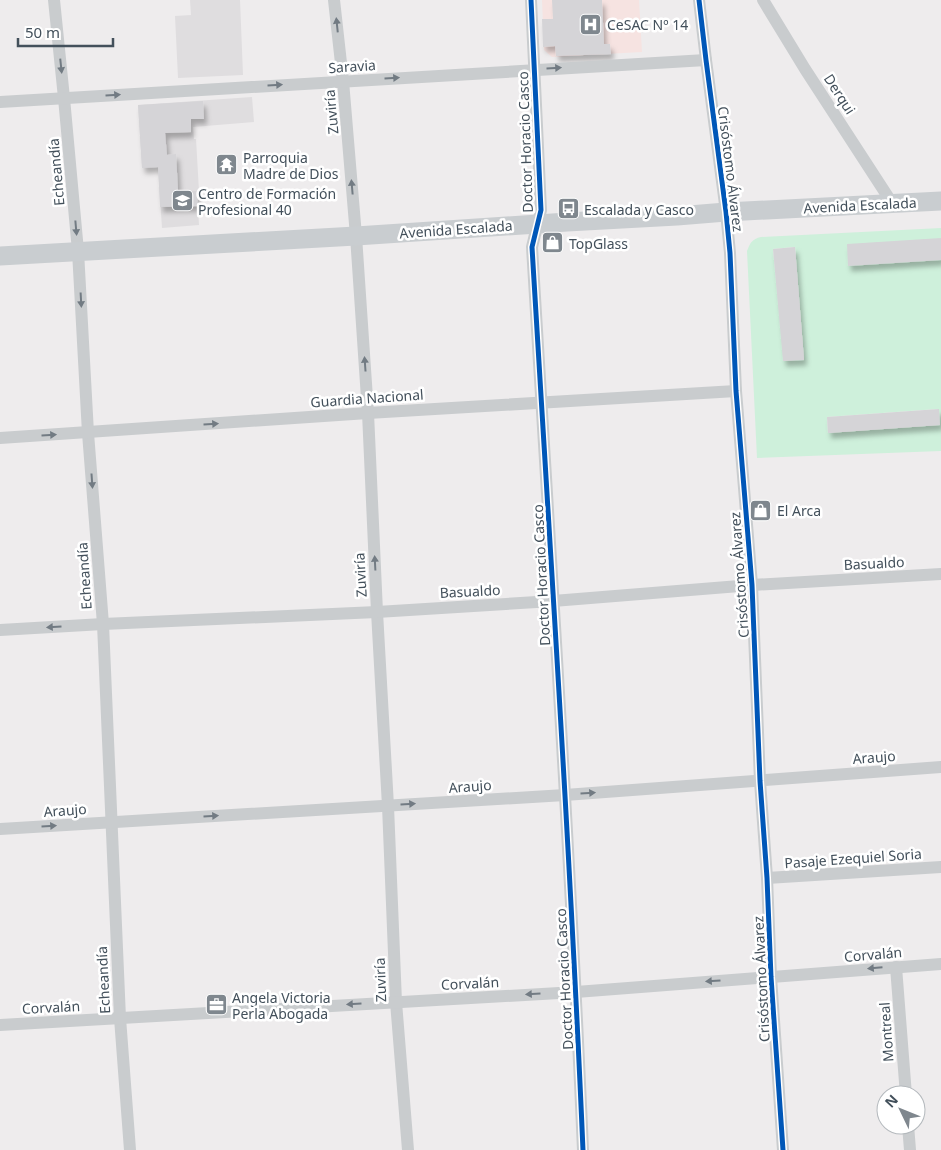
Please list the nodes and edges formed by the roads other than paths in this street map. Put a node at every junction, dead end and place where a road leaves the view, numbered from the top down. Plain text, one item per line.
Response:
1 (54, 0) edge
2 (334, 0) edge
3 (531, 0) edge
4 (699, 0) edge
5 (763, 0) edge
6 (706, 60) junction
7 (534, 70) junction
8 (343, 81) junction
9 (64, 98) junction
10 (0, 102) edge
11 (941, 201) edge
12 (892, 203) junction
13 (726, 212) junction
14 (538, 224) junction
15 (356, 236) junction
16 (78, 251) junction
17 (0, 256) edge
18 (736, 391) junction
19 (542, 403) junction
20 (368, 413) junction
21 (88, 433) junction
22 (0, 438) edge
23 (941, 574) edge
24 (752, 586) junction
25 (554, 601) junction
26 (377, 612) junction
27 (103, 624) junction
28 (0, 630) edge
29 (941, 767) edge
30 (760, 781) junction
31 (565, 795) junction
32 (388, 806) junction
33 (111, 822) junction
34 (0, 829) edge
35 (941, 867) edge
36 (767, 878) junction
37 (941, 964) edge
38 (896, 967) junction
39 (772, 977) junction
40 (576, 992) junction
41 (396, 1002) junction
42 (120, 1018) junction
43 (0, 1025) edge
44 (905, 1085) edge
45 (909, 1135) edge
46 (130, 1150) edge
47 (408, 1150) edge
48 (583, 1150) edge
49 (783, 1150) edge
50 (910, 1150) edge

1 -> 9 street, Echeandía
8 -> 2 street, Zuviría
3 - 7 street, Doctor Horacio Casco
4 - 6 street, Crisóstomo Álvarez
5 - 12 street, Derqui
7 -> 6 street, Saravia
6 - 13 street, Crisóstomo Álvarez
8 -> 7 street, Saravia
7 - 14 street, Doctor Horacio Casco
9 -> 8 street, Saravia
15 -> 8 street, Zuviría
9 - 10 street, Saravia
9 -> 16 street, Echeandía
11 - 12 main road, Avenida Escalada
12 - 13 main road, Avenida Escalada
13 - 14 main road, Avenida Escalada
13 - 18 street, Crisóstomo Álvarez
14 - 15 main road, Avenida Escalada
14 - 19 street, Doctor Horacio Casco
15 - 16 main road, Avenida Escalada
20 -> 15 street, Zuviría
16 - 17 main road, Avenida Escalada
16 -> 21 street, Echeandía
18 - 19 street, Guardia Nacional
18 - 24 street, Crisóstomo Álvarez
19 - 20 street, Guardia Nacional
19 - 25 street, Doctor Horacio Casco
21 -> 20 street, Guardia Nacional
26 -> 20 street, Zuviría
22 -> 21 street, Guardia Nacional
21 -> 27 street, Echeandía
23 - 24 street, Basualdo
24 - 25 street, Basualdo
24 - 30 street, Crisóstomo Álvarez
25 - 26 street, Basualdo
25 - 31 street, Doctor Horacio Casco
26 - 27 street, Basualdo
26 - 32 street, Zuviría
27 -> 28 street, Basualdo
27 - 33 street, Echeandía
29 - 30 street, Araujo
31 -> 30 street, Araujo
30 - 36 street, Crisóstomo Álvarez
32 -> 31 street, Araujo
31 - 40 street, Doctor Horacio Casco
33 -> 32 street, Araujo
32 - 41 street, Zuviría
34 -> 33 street, Araujo
33 - 42 street, Echeandía
35 - 36 street, Pasaje Ezequiel Soria
36 - 39 street, Crisóstomo Álvarez
37 - 38 street, Corvalán
38 -> 39 street, Corvalán
38 - 44 street, Montreal
39 -> 40 street, Corvalán
39 - 49 street, Crisóstomo Álvarez
40 -> 41 street, Corvalán
40 - 48 street, Doctor Horacio Casco
41 -> 42 street, Corvalán
41 - 47 street, Zuviría
42 - 43 street, Corvalán
42 - 46 street, Echeandía
45 - 50 street

